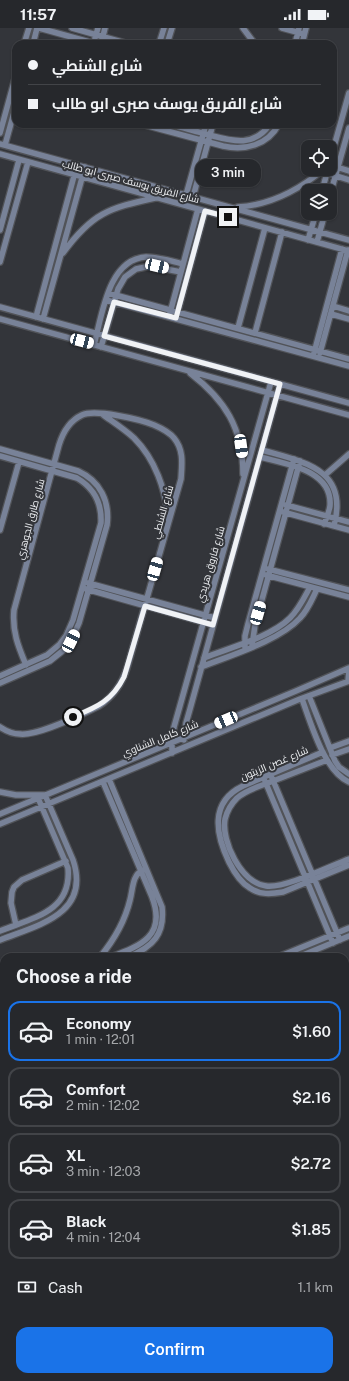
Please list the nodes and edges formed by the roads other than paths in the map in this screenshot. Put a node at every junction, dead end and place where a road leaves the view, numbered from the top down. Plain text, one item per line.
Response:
1 (29, 28) edge
2 (38, 28) edge
3 (72, 28) edge
4 (98, 28) edge
5 (105, 28) edge
6 (164, 28) edge
7 (172, 28) edge
8 (243, 28) edge
9 (282, 28) edge
10 (299, 30) edge
11 (305, 31) edge
12 (96, 35) junction
13 (103, 37) junction
14 (25, 40) edge
15 (34, 40) edge
16 (81, 40) edge
17 (95, 40) edge
18 (102, 40) edge
19 (114, 40) edge
20 (160, 40) edge
21 (168, 40) edge
22 (252, 40) edge
23 (296, 40) edge
24 (12, 90) edge
25 (349, 93) edge
26 (12, 118) edge
27 (160, 128) edge
28 (185, 128) edge
29 (205, 128) edge
30 (212, 128) edge
31 (267, 128) edge
32 (277, 128) edge
33 (349, 128) edge
34 (164, 130) joint
35 (0, 133) edge
36 (203, 133) junction
37 (263, 133) junction
38 (210, 135) junction
39 (268, 138) junction
40 (201, 140) junction
41 (336, 140) edge
42 (243, 141) junction
43 (208, 142) junction
44 (3, 144) edge
45 (244, 148) junction
46 (0, 154) edge
47 (19, 160) junction
48 (28, 162) junction
49 (77, 165) junction
50 (85, 167) junction
51 (338, 167) junction
52 (337, 170) edge
53 (349, 171) edge
54 (74, 175) junction
55 (317, 176) edge
56 (335, 176) joint
57 (82, 177) junction
58 (349, 180) edge
59 (333, 184) edge
60 (186, 195) junction
61 (193, 197) junction
62 (156, 198) junction
63 (233, 208) junction
64 (198, 209) junction
65 (205, 211) junction
66 (314, 220) edge
67 (323, 220) edge
68 (265, 228) junction
69 (0, 230) edge
70 (311, 230) junction
71 (282, 232) junction
72 (320, 232) junction
73 (308, 240) junction
74 (349, 240) edge
75 (317, 242) junction
76 (346, 250) edge
77 (60, 256) junction
78 (0, 262) edge
79 (183, 264) junction
80 (181, 272) junction
81 (108, 293) junction
82 (116, 295) junction
83 (106, 300) junction
84 (114, 302) junction
85 (333, 306) junction
86 (0, 307) edge
87 (171, 310) junction
88 (349, 311) edge
89 (331, 314) junction
90 (176, 315) junction
91 (169, 316) junction
92 (36, 317) junction
93 (0, 319) edge
94 (43, 319) junction
95 (349, 319) edge
96 (238, 328) junction
97 (255, 333) junction
98 (97, 334) junction
99 (104, 336) junction
100 (94, 345) junction
101 (101, 347) junction
102 (318, 350) junction
103 (316, 357) junction
104 (349, 359) edge
105 (349, 366) edge
106 (186, 370) junction
107 (271, 382) junction
108 (280, 384) junction
109 (268, 393) junction
110 (277, 395) junction
111 (349, 403) edge
112 (100, 412) junction
113 (112, 415) joint
114 (348, 416) edge
115 (0, 449) edge
116 (262, 450) junction
117 (349, 454) edge
118 (0, 456) edge
119 (260, 456) junction
120 (294, 459) junction
121 (300, 461) junction
122 (19, 462) junction
123 (54, 464) junction
124 (292, 466) junction
125 (298, 468) junction
126 (52, 471) junction
127 (325, 475) junction
128 (242, 482) junction
129 (281, 504) junction
130 (288, 506) junction
131 (279, 511) junction
132 (286, 513) junction
133 (327, 516) junction
134 (336, 519) junction
135 (349, 522) edge
136 (168, 524) junction
137 (324, 524) junction
138 (334, 526) junction
139 (0, 530) edge
140 (349, 530) edge
141 (264, 568) junction
142 (270, 569) junction
143 (262, 574) junction
144 (268, 576) junction
145 (84, 582) junction
146 (90, 583) junction
147 (310, 587) junction
148 (82, 588) junction
149 (317, 589) junction
150 (88, 590) junction
151 (349, 590) edge
152 (349, 597) edge
153 (147, 599) junction
154 (145, 606) junction
155 (205, 616) junction
156 (215, 618) junction
157 (204, 622) junction
158 (213, 625) junction
159 (252, 639) junction
160 (245, 642) junction
161 (252, 646) junction
162 (245, 649) junction
163 (204, 658) junction
164 (26, 665) junction
165 (201, 667) junction
166 (349, 669) edge
167 (0, 676) edge
168 (348, 681) edge
169 (0, 683) edge
170 (309, 696) junction
171 (302, 699) junction
172 (0, 727) edge
173 (184, 738) junction
174 (349, 741) edge
175 (172, 743) junction
176 (184, 748) junction
177 (330, 748) junction
178 (349, 749) edge
179 (323, 752) junction
180 (172, 753) junction
181 (332, 755) junction
182 (326, 760) junction
183 (271, 774) junction
184 (349, 774) edge
185 (264, 777) junction
186 (109, 779) junction
187 (274, 781) junction
188 (103, 782) junction
189 (349, 782) edge
190 (266, 784) junction
191 (0, 792) edge
192 (45, 796) junction
193 (38, 798) junction
194 (49, 804) junction
195 (42, 807) junction
196 (0, 814) edge
197 (0, 824) edge
198 (349, 859) edge
199 (66, 862) junction
200 (349, 865) edge
201 (239, 866) junction
202 (147, 868) junction
203 (233, 869) junction
204 (141, 871) junction
205 (314, 876) junction
206 (306, 879) junction
207 (16, 925) junction
208 (349, 928) edge
209 (0, 931) edge
210 (337, 933) junction
211 (330, 936) junction
212 (349, 936) edge
213 (0, 940) edge
214 (340, 940) junction
215 (333, 943) junction
216 (103, 953) edge
217 (121, 953) edge
218 (139, 953) edge
219 (288, 953) edge
220 (308, 953) edge

1 - 14 street
2 - 15 street
2 - 16 street
3 - 12 street
4 - 12 street
5 - 13 street
6 - 20 street
7 - 21 street
8 - 22 street
9 - 10 street
10 - 11 street
10 - 23 street
12 - 13 street
12 - 17 street
13 - 18 street
13 - 19 street
24 - 35 street
25 - 41 street
26 - 44 street
27 - 34 street
28 - 36 street
29 - 36 street
30 - 38 street
31 - 37 street
32 - 39 street
33 - 51 street
34 - 40 street
36 - 38 street
36 - 40 street
37 - 39 street
37 - 42 street
38 - 42 street
38 - 43 street
39 - 45 street
40 - 43 street
40 - 60 street
42 - 45 street
43 - 45 street
43 - 61 street
44 - 49 street, شارع الفريق يوسف صبرى ابو طالب
46 - 47 street, شارع الفريق يوسف صبرى ابو طالب
47 - 48 street, شارع الفريق يوسف صبرى ابو طالب
47 - 69 street
48 - 54 street, شارع الفريق يوسف صبرى ابو طالب
48 - 78 street
49 - 50 street, شارع الفريق يوسف صبرى ابو طالب
49 - 54 street
50 - 57 street
50 - 60 street, شارع الفريق يوسف صبرى ابو طالب
51 - 52 street
51 - 53 street
54 - 57 street, شارع الفريق يوسف صبرى ابو طالب
54 - 92 street
55 - 63 street
56 - 58 street
56 - 59 street
57 - 62 street, شارع الفريق يوسف صبرى ابو طالب
57 - 77 street
60 - 61 street, شارع الفريق يوسف صبرى ابو طالب
61 - 63 street, شارع الفريق يوسف صبرى ابو طالب
62 - 64 street, شارع الفريق يوسف صبرى ابو طالب
62 - 77 street
63 - 70 street, شارع الفريق يوسف صبرى ابو طالب
64 - 65 street, شارع الفريق يوسف صبرى ابو طالب
64 - 79 street
65 - 68 street, شارع الفريق يوسف صبرى ابو طالب
65 - 90 street
66 - 70 street
67 - 72 street
68 - 71 street, شارع الفريق يوسف صبرى ابو طالب
68 - 96 street
70 - 72 street, شارع الفريق يوسف صبرى ابو طالب
70 - 73 street
71 - 73 street, شارع الفريق يوسف صبرى ابو طالب
71 - 97 street
72 - 74 street, شارع الفريق يوسف صبرى ابو طالب
72 - 75 street
73 - 75 street, شارع الفريق يوسف صبرى ابو طالب
75 - 76 street, شارع الفريق يوسف صبرى ابو طالب
76 - 85 street
76 - 102 street
77 - 94 street
79 - 80 street
79 - 81 street
80 - 82 street
80 - 87 street
81 - 82 street
81 - 83 street
82 - 84 street
82 - 87 street
83 - 84 street
83 - 98 street
84 - 91 street
84 - 99 street
85 - 88 street
85 - 89 street
86 - 92 street
87 - 90 street
87 - 91 street
89 - 95 street
89 - 102 street
90 - 91 street
90 - 96 street
90 - 103 street
92 - 94 street
93 - 100 street
94 - 98 street
96 - 97 street
97 - 102 street
98 - 99 street
98 - 100 street
99 - 101 street
99 - 107 street
100 - 101 street
101 - 106 street
102 - 103 street
102 - 104 street
103 - 105 street
106 - 109 street
106 - 128 street
107 - 108 street
107 - 109 street, شارع فاروق هريدي
108 - 110 street, شارع فاروق هريدي
108 - 111 street
109 - 110 street
109 - 128 street, شارع فاروق هريدي
110 - 114 street
110 - 116 street, شارع فاروق هريدي
112 - 113 street, شارع طارق الجوهري
112 - 123 street, شارع طارق الجوهري
112 - 136 street
113 - 136 street, شارع الشنطي
115 - 123 street
116 - 119 street, شارع فاروق هريدي
116 - 120 street
117 - 127 street
118 - 122 street
119 - 124 street
119 - 156 street, شارع فاروق هريدي
120 - 121 street
120 - 124 street
121 - 125 street
121 - 127 street
122 - 126 street
122 - 139 street
123 - 126 street, شارع طارق الجوهري
123 - 146 street
124 - 125 street
124 - 129 street
125 - 130 street
125 - 133 street
126 - 145 street
126 - 164 street, شارع طارق الجوهري
127 - 134 street
128 - 155 street, شارع فاروق هريدي
129 - 130 street
129 - 131 street
130 - 132 street
130 - 133 street
131 - 132 street
131 - 141 street
132 - 137 street
132 - 142 street
133 - 134 street
133 - 137 street
134 - 135 street
134 - 138 street
136 - 153 street, شارع الشنطي
137 - 138 street
138 - 140 street
141 - 142 street
141 - 143 street
142 - 144 street
142 - 151 street
143 - 144 street
143 - 160 street
144 - 147 street
144 - 159 street
145 - 146 street
145 - 148 street
146 - 150 street
146 - 153 street
147 - 149 street
147 - 159 street
148 - 150 street
148 - 164 street
149 - 152 street
149 - 161 street
150 - 154 street
150 - 169 street
153 - 154 street, شارع الشنطي
153 - 155 street
154 - 157 street
154 - 172 street, شارع الشنطي
155 - 156 street
155 - 157 street, شارع فاروق هريدي
156 - 158 street, شارع فاروق هريدي
157 - 158 street
157 - 175 street, شارع فاروق هريدي
158 - 163 street, شارع فاروق هريدي
159 - 160 street
159 - 161 street
160 - 162 street
160 - 163 street
161 - 162 street
162 - 165 street
163 - 165 street, شارع فاروق هريدي
164 - 167 street
165 - 173 street, شارع فاروق هريدي
166 - 168 street
166 - 173 street, شارع كامل الشناوي
168 - 170 street, شارع كامل الشناوي
170 - 171 street, شارع كامل الشناوي
170 - 177 street
171 - 176 street, شارع كامل الشناوي
171 - 179 street
173 - 175 street, شارع كامل الشناوي
173 - 176 street, شارع فاروق هريدي
174 - 177 street
175 - 180 street, شارع فاروق هريدي
175 - 192 street, شارع كامل الشناوي
176 - 180 street, شارع كامل الشناوي
177 - 181 street
178 - 181 street
179 - 182 street
179 - 183 street, شارع غصن الزيتون
180 - 186 street, شارع كامل الشناوي
181 - 184 street
182 - 187 street, شارع غصن الزيتون
182 - 189 street
183 - 185 street, شارع غصن الزيتون
183 - 187 street
185 - 190 street
185 - 203 street, شارع غصن الزيتون
186 - 188 street, شارع كامل الشناوي
186 - 202 street
187 - 190 street, شارع غصن الزيتون
187 - 205 street
188 - 194 street, شارع كامل الشناوي
188 - 204 street
190 - 201 street, شارع غصن الزيتون
190 - 206 street
191 - 192 street
192 - 193 street, شارع كامل الشناوي
192 - 194 street
193 - 195 street
193 - 196 street, شارع كامل الشناوي
194 - 195 street, شارع كامل الشناوي
194 - 213 street
195 - 197 street, شارع كامل الشناوي
195 - 199 street
198 - 205 street, شارع غصن الزيتون
199 - 207 street
199 - 207 street
200 - 205 street, شارع غصن الزيتون
201 - 203 street
201 - 206 street, شارع غصن الزيتون
202 - 204 street
202 - 218 street
203 - 206 street, شارع غصن الزيتون
204 - 216 street
204 - 217 street
205 - 206 street, شارع غصن الزيتون
205 - 210 street
206 - 211 street
207 - 209 street
208 - 210 street
210 - 211 street
210 - 214 street
211 - 215 street
211 - 219 street
212 - 214 street
214 - 215 street
215 - 220 street

